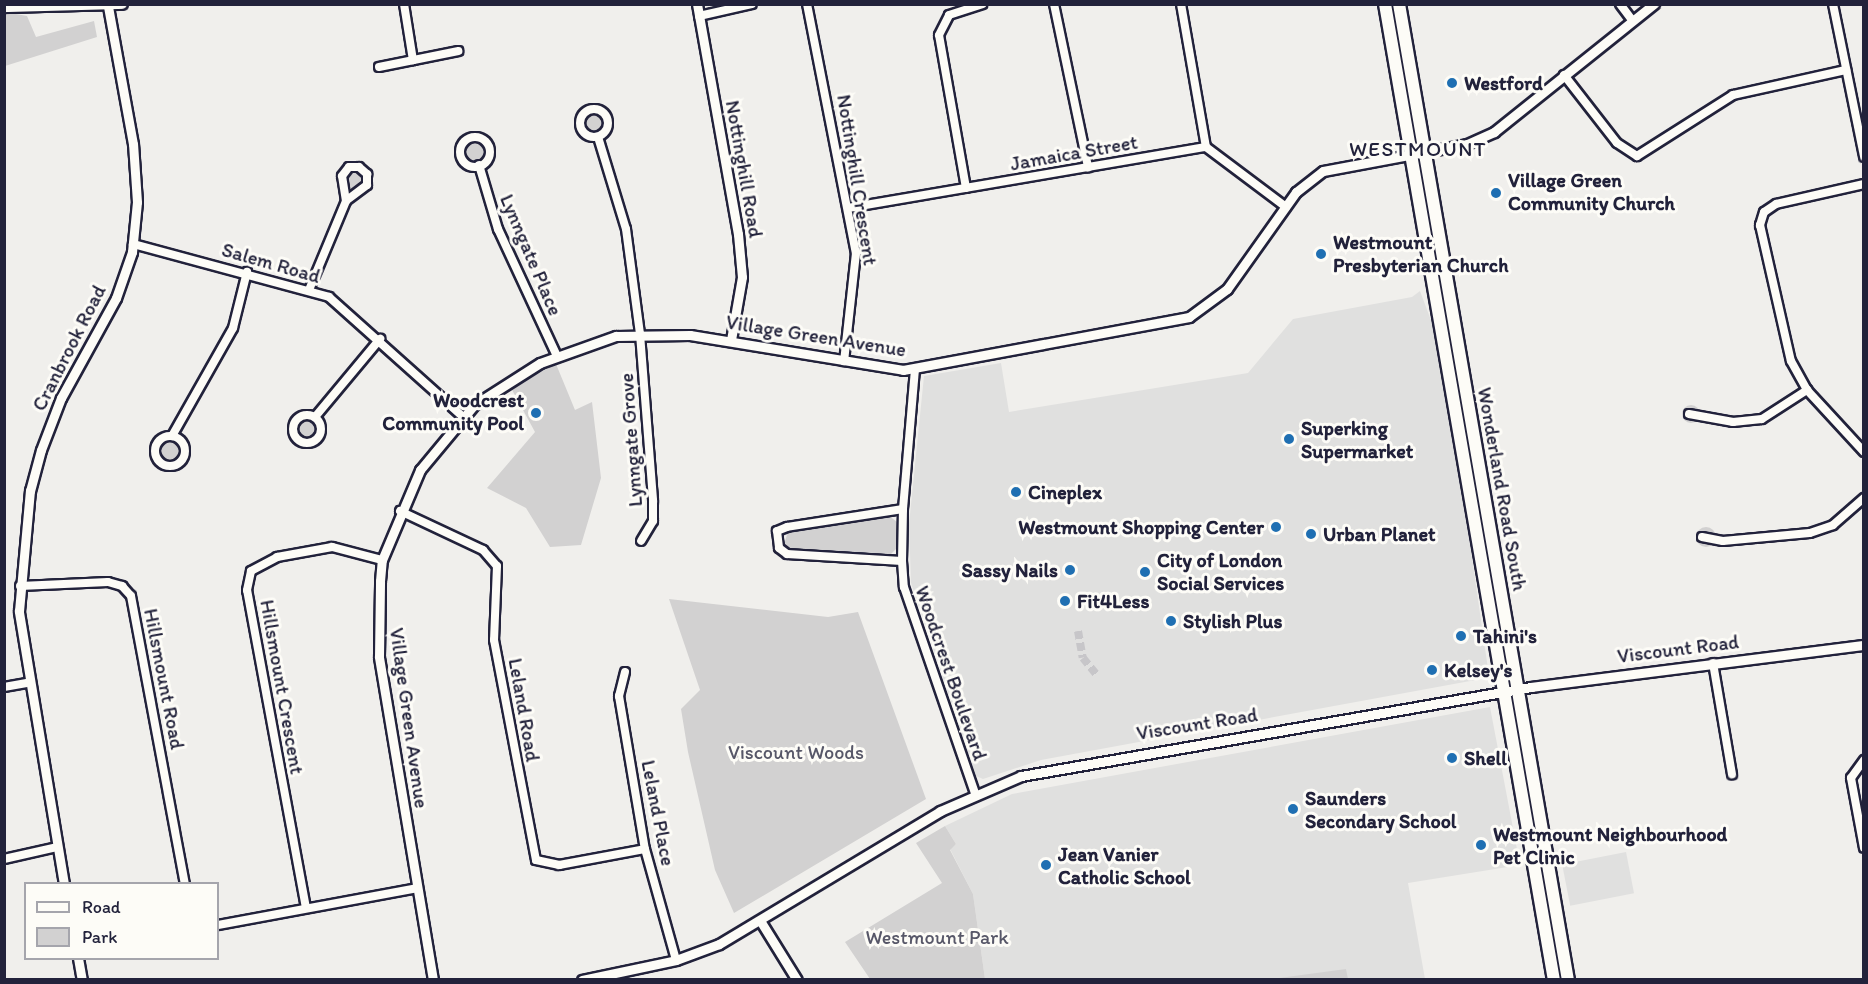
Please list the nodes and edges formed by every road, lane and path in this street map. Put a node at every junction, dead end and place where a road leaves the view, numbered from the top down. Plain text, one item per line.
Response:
1 (122, 4) edge
2 (404, 4) edge
3 (697, 4) edge
4 (752, 4) edge
5 (807, 4) edge
6 (982, 4) edge
7 (1054, 4) edge
8 (1181, 4) edge
9 (1385, 4) edge
10 (1399, 4) edge
11 (1620, 4) edge
12 (1654, 4) edge
13 (1833, 4) edge
14 (107, 6) edge
15 (4, 7) edge
16 (699, 16) junction
17 (1632, 20) junction
18 (458, 51) dead end
19 (413, 60) junction
20 (379, 67) dead end
21 (1846, 70) junction
22 (1564, 75) junction
23 (598, 137) dead end
24 (1206, 147) junction
25 (1423, 152) junction
26 (1408, 154) junction
27 (1863, 157) edge
28 (479, 165) dead end
29 (1088, 167) junction
30 (1863, 184) edge
31 (966, 188) junction
32 (346, 201) junction
33 (1286, 207) junction
34 (848, 208) junction
35 (133, 244) junction
36 (247, 272) junction
37 (309, 290) junction
38 (640, 334) junction
39 (380, 339) junction
40 (731, 340) junction
41 (556, 356) junction
42 (844, 361) junction
43 (915, 369) junction
44 (1807, 390) junction
45 (1689, 414) dead end
46 (315, 417) dead end
47 (463, 417) junction
48 (172, 436) dead end
49 (1863, 452) edge
50 (1863, 498) edge
51 (903, 509) junction
52 (400, 511) junction
53 (1702, 537) dead end
54 (641, 541) dead end
55 (382, 561) junction
56 (902, 561) junction
57 (20, 586) junction
58 (1863, 645) edge
59 (1713, 663) junction
60 (626, 672) dead end
61 (27, 683) junction
62 (4, 687) edge
63 (1516, 690) junction
64 (1501, 692) junction
65 (1863, 760) edge
66 (1732, 774) dead end
67 (975, 794) junction
68 (57, 848) junction
69 (1863, 848) edge
70 (645, 849) junction
71 (4, 859) edge
72 (64, 882) edge
73 (185, 882) edge
74 (417, 888) junction
75 (306, 908) junction
76 (761, 922) junction
77 (219, 925) edge
78 (78, 960) edge
79 (676, 960) junction
80 (82, 980) edge
81 (433, 980) edge
82 (582, 980) edge
83 (797, 980) edge
84 (1554, 980) edge
85 (1568, 980) edge

1 - 14 main road
2 - 19 street
3 - 16 street, Nottinghill Road
4 - 16 street
5 - 34 street, Nottinghill Crescent
6 - 31 street
7 - 29 street
8 - 24 street
9 - 26 main road, Wonderland Road South
10 - 25 main road, Wonderland Road South
11 - 17 street
12 - 17 street, Village Green Avenue
13 - 21 street
14 - 15 main road
14 - 35 street, Cranbrook Road
16 - 40 street, Nottinghill Road
17 - 22 street, Village Green Avenue
18 - 19 street
19 - 20 street
21 - 22 street
21 - 27 street
22 - 25 street, Village Green Avenue
23 - 38 street, Lynngate Grove
24 - 29 street, Jamaica Street
24 - 33 street
25 - 26 street, Village Green Avenue
25 - 63 main road, Wonderland Road South
26 - 33 street, Village Green Avenue
26 - 64 main road, Wonderland Road South
28 - 41 street, Lynngate Place
29 - 31 street, Jamaica Street
30 - 44 street
31 - 34 street, Jamaica Street
32 - 32 street
32 - 37 street
33 - 43 street, Village Green Avenue
34 - 42 street, Nottinghill Crescent
35 - 36 street, Salem Road
35 - 57 street, Cranbrook Road
36 - 37 street, Salem Road
36 - 48 street
37 - 39 street, Salem Road
38 - 40 street, Village Green Avenue
38 - 41 street, Village Green Avenue
38 - 54 street, Lynngate Grove
39 - 46 street
39 - 47 street, Salem Road
40 - 42 street, Village Green Avenue
41 - 47 street, Village Green Avenue
42 - 43 street, Village Green Avenue
43 - 51 street, Woodcrest Boulevard
44 - 45 street
44 - 49 street
47 - 52 street, Village Green Avenue
50 - 53 street
51 - 56 street, Woodcrest Boulevard
51 - 56 street
52 - 55 street, Village Green Avenue
52 - 70 street, Leland Road
55 - 74 street, Village Green Avenue
55 - 75 street, Hillsmount Crescent
56 - 67 street, Woodcrest Boulevard
57 - 61 street, Cranbrook Road
57 - 73 street, Hillsmount Road
58 - 59 street, Viscount Road
59 - 63 street, Viscount Road
59 - 66 street
60 - 70 street, Leland Place
61 - 62 street
61 - 68 street, Cranbrook Road
63 - 64 street, Viscount Road
63 - 85 main road, Wonderland Road South
64 - 67 street, Viscount Road
64 - 84 main road, Wonderland Road South
65 - 69 street
67 - 76 street, Viscount Road
68 - 71 street
68 - 72 street, Cranbrook Road
70 - 79 street, Leland Place
74 - 75 street
74 - 81 street, Village Green Avenue
75 - 77 street
76 - 79 street, Viscount Road
76 - 83 street
78 - 80 street
79 - 82 street, Viscount Road

